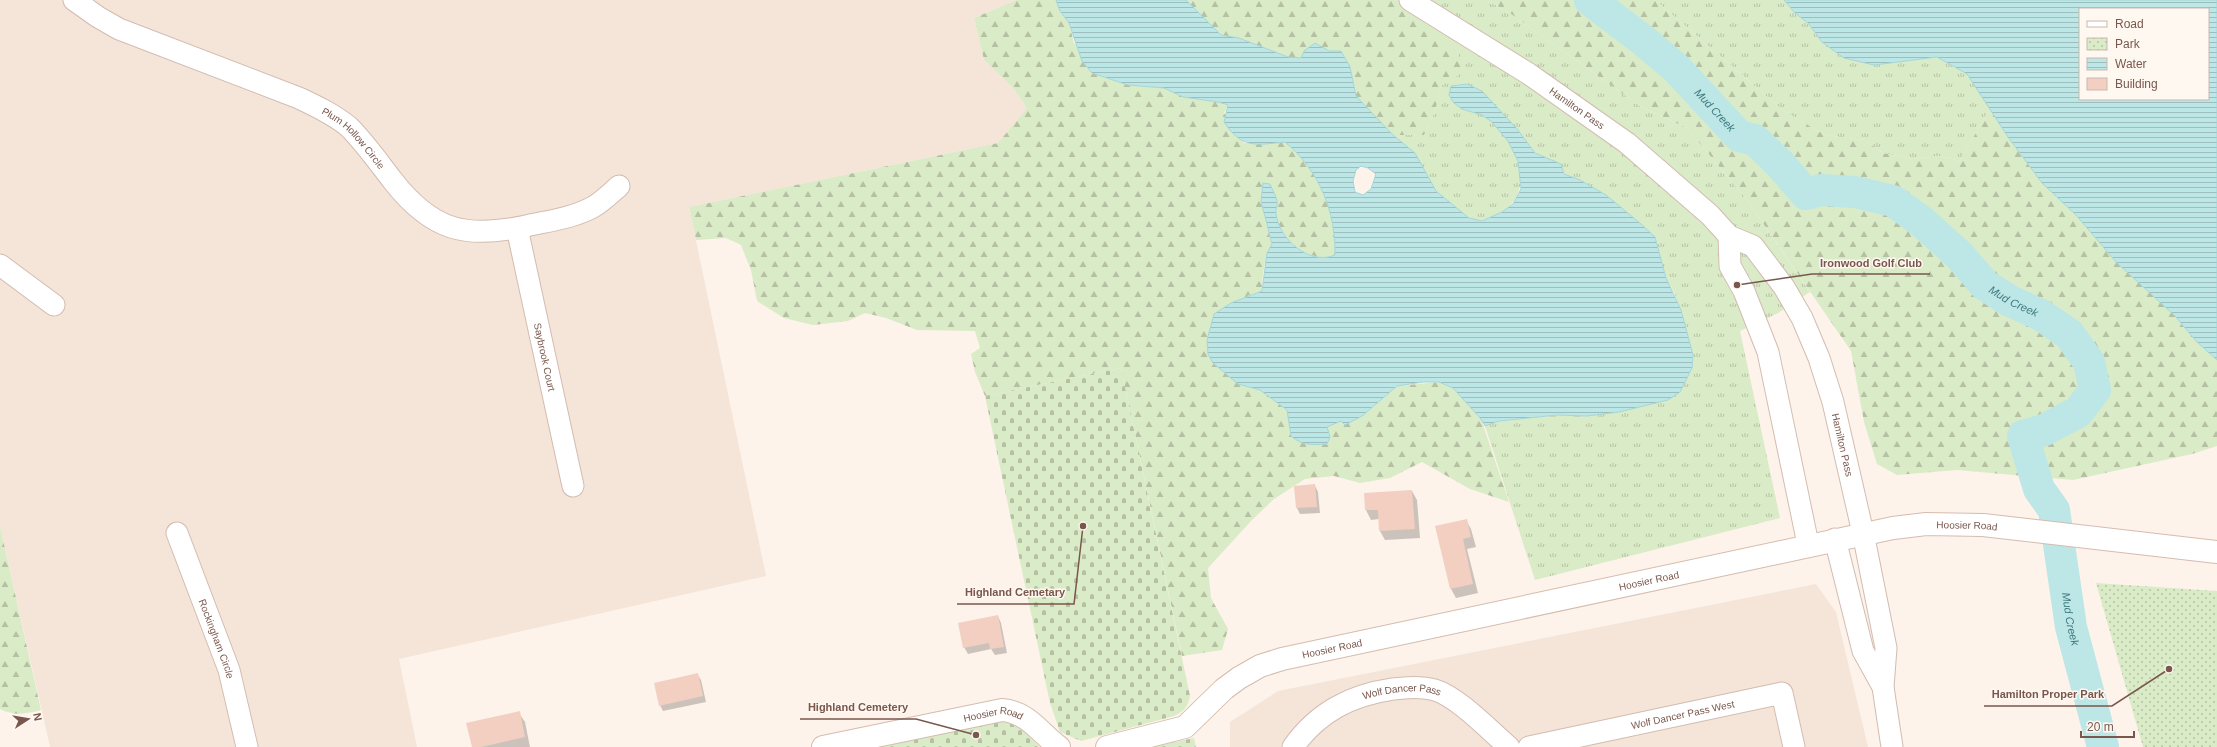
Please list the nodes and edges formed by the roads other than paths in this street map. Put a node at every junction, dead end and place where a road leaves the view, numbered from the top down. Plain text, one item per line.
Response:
1 (74, 0) edge
2 (1410, 0) edge
3 (619, 186) dead end
4 (517, 228) junction
5 (1729, 236) junction
6 (0, 265) edge
7 (54, 305) dead end
8 (574, 486) dead end
9 (177, 533) dead end
10 (1863, 533) junction
11 (1835, 538) junction
12 (1808, 544) junction
13 (2217, 552) edge
14 (1883, 687) junction
15 (247, 747) edge
16 (823, 747) edge
17 (1060, 747) edge
18 (1108, 747) edge
19 (1293, 747) edge
20 (1509, 747) edge
21 (1529, 747) edge
22 (1794, 747) edge
23 (1892, 747) edge

1 - 4 street, Plum Hollow Circle
2 - 5 street, Hamilton Pass
3 - 4 street, Plum Hollow Circle
4 - 8 street, Saybrook Court
5 - 10 street, Hamilton Pass
5 - 12 street
6 - 7 street
9 - 15 street, Rockingham Circle
10 - 11 street, Hoosier Road
10 - 13 street, Hoosier Road
10 - 14 street, Hamilton Pass
11 - 12 street, Hoosier Road
11 - 14 street, Hamilton Pass
12 - 18 street, Hoosier Road
14 - 23 street, Hamilton Pass
16 - 17 street, Hoosier Road
19 - 20 street, Wolf Dancer Pass
21 - 22 street, Wolf Dancer Pass West

